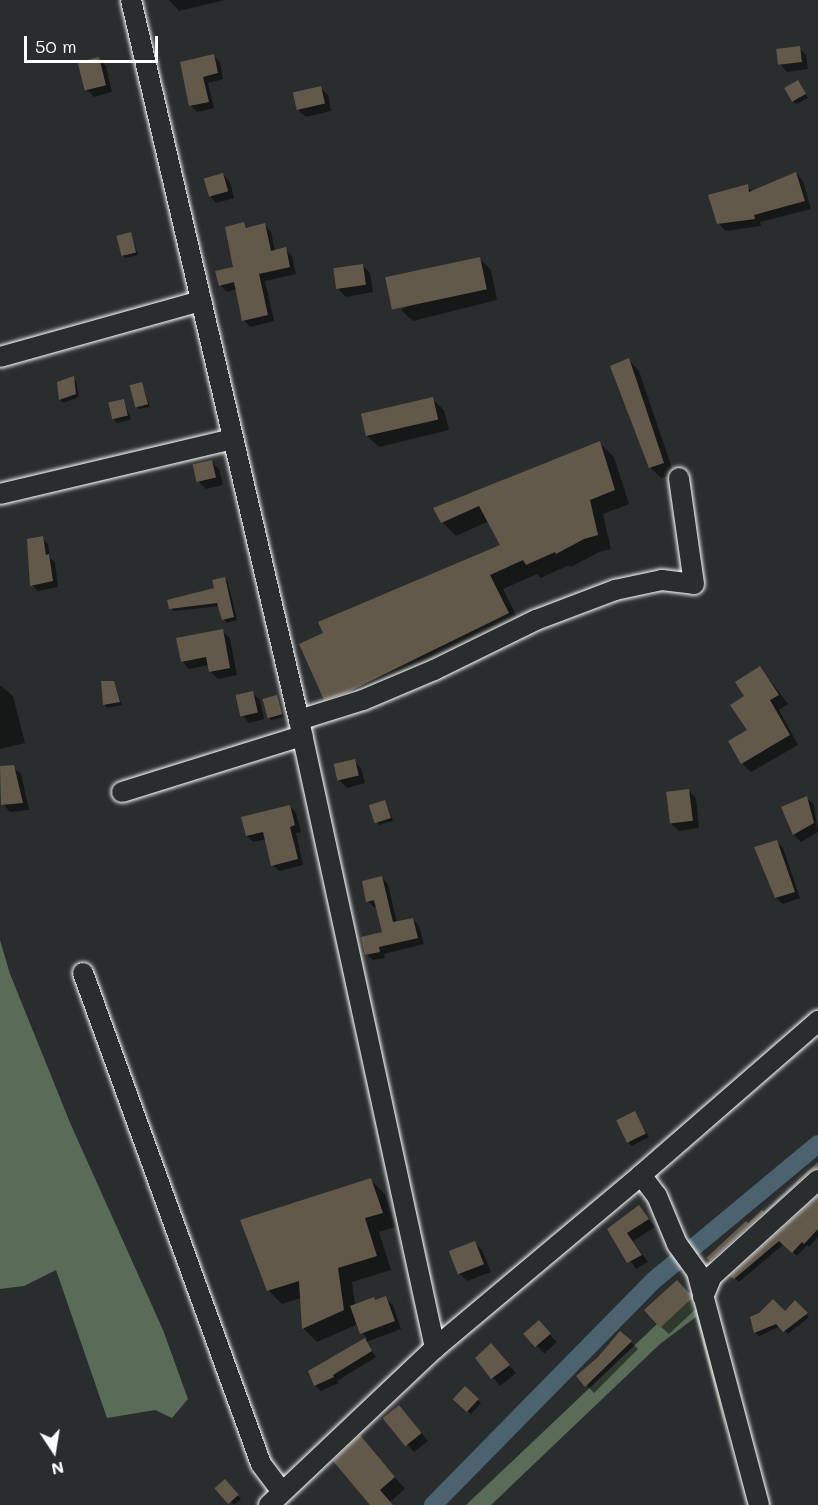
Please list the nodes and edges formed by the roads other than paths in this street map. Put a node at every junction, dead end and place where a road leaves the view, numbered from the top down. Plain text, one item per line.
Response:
1 (131, 0) edge
2 (201, 301) junction
3 (0, 357) edge
4 (233, 439) junction
5 (679, 478) dead end
6 (0, 494) edge
7 (301, 728) junction
8 (122, 792) dead end
9 (83, 973) dead end
10 (818, 1021) edge
11 (641, 1176) junction
12 (818, 1180) edge
13 (703, 1297) junction
14 (435, 1348) junction
15 (275, 1498) edge
16 (759, 1505) edge

1 - 2 street
2 - 3 street
2 - 4 street
4 - 6 street
4 - 7 street
5 - 7 street
7 - 8 street
7 - 14 street
9 - 15 street
10 - 11 street
11 - 13 street
11 - 14 street
12 - 13 street
13 - 16 street
14 - 15 street

